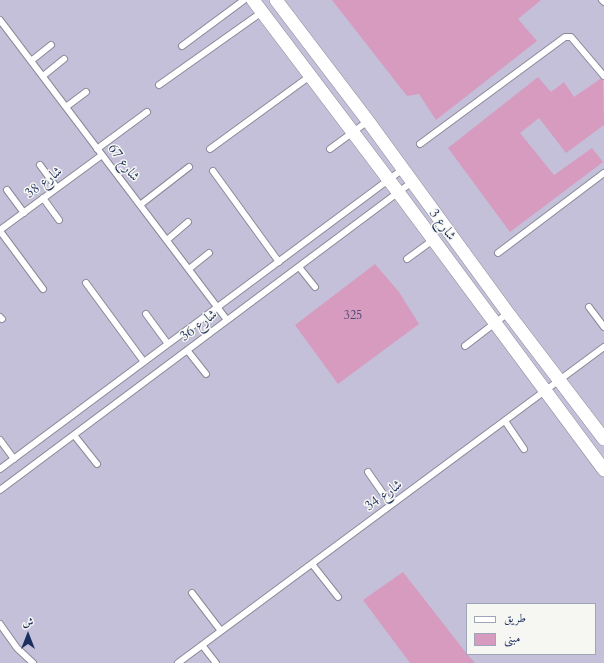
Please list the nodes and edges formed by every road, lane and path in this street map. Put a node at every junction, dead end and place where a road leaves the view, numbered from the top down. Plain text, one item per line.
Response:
1 (244, 0) edge
2 (253, 0) edge
3 (276, 0) edge
4 (602, 0) edge
5 (604, 2) edge
6 (262, 12) junction
7 (0, 20) edge
8 (51, 45) dead end
9 (182, 46) dead end
10 (64, 59) dead end
11 (31, 61) junction
12 (43, 76) junction
13 (310, 76) junction
14 (604, 76) edge
15 (159, 85) dead end
16 (86, 92) dead end
17 (66, 107) junction
18 (147, 112) dead end
19 (368, 121) junction
20 (353, 132) junction
21 (420, 144) dead end
22 (98, 148) junction
23 (210, 149) dead end
24 (330, 149) dead end
25 (102, 155) junction
26 (40, 165) dead end
27 (189, 166) dead end
28 (403, 169) junction
29 (213, 171) dead end
30 (604, 173) edge
31 (388, 180) junction
32 (412, 182) junction
33 (57, 188) junction
34 (7, 190) dead end
35 (398, 192) junction
36 (43, 198) junction
37 (140, 205) junction
38 (24, 213) junction
39 (59, 220) dead end
40 (188, 222) dead end
41 (0, 230) edge
42 (167, 240) junction
43 (433, 240) junction
44 (209, 253) dead end
45 (498, 253) dead end
46 (407, 259) dead end
47 (279, 262) junction
48 (299, 266) junction
49 (188, 269) junction
50 (86, 283) dead end
51 (315, 287) dead end
52 (43, 289) dead end
53 (217, 307) junction
54 (589, 307) dead end
55 (508, 312) junction
56 (146, 314) dead end
57 (227, 320) junction
58 (494, 323) junction
59 (604, 327) edge
60 (168, 344) junction
61 (465, 346) dead end
62 (604, 346) edge
63 (187, 350) junction
64 (144, 362) junction
65 (206, 374) dead end
66 (560, 380) junction
67 (545, 392) junction
68 (504, 421) junction
69 (74, 435) junction
70 (604, 439) edge
71 (0, 440) edge
72 (524, 448) dead end
73 (14, 459) junction
74 (97, 464) dead end
75 (0, 469) edge
76 (604, 470) edge
77 (368, 472) dead end
78 (0, 490) edge
79 (391, 505) junction
80 (312, 564) junction
81 (192, 593) dead end
82 (338, 597) dead end
83 (0, 624) edge
84 (221, 631) junction
85 (202, 645) junction
86 (33, 663) edge
87 (178, 663) edge
88 (216, 663) edge

1 - 9 lane
2 - 6 street, شارع 3
3 - 19 street, شارع 3
4 - 5 lane
6 - 13 street, شارع 3
6 - 15 lane
7 - 11 lane, شارع 67
8 - 11 lane
10 - 12 lane
11 - 12 lane, شارع 67
12 - 17 lane, شارع 67
13 - 20 street, شارع 3
13 - 23 lane
14 - 21 lane
16 - 17 lane
17 - 22 lane, شارع 67
18 - 22 lane
19 - 20 lane
19 - 28 street, شارع 3
20 - 24 lane
20 - 31 street, شارع 3
22 - 25 lane, شارع 67
25 - 33 lane, شارع 38
25 - 37 lane, شارع 67
26 - 33 lane
27 - 37 lane
28 - 31 lane, شارع 36
28 - 32 street, شارع 3
29 - 47 lane
30 - 45 lane
31 - 35 street, شارع 3
31 - 47 lane, شارع 36
32 - 35 lane, شارع 36
32 - 55 street, شارع 3
33 - 36 lane, شارع 38
34 - 38 lane
35 - 43 street, شارع 3
35 - 48 lane, شارع 36
36 - 38 lane, شارع 38
36 - 39 lane
37 - 42 lane, شارع 67
38 - 41 lane, شارع 38
40 - 42 lane
41 - 52 lane
42 - 49 lane, شارع 67
43 - 46 lane
43 - 58 street, شارع 3
44 - 49 lane
47 - 53 lane, شارع 36
48 - 51 lane
48 - 57 lane, شارع 36
49 - 53 lane, شارع 67
50 - 64 lane
53 - 57 lane, شارع 67
53 - 60 lane, شارع 36
54 - 59 lane
55 - 58 lane
55 - 66 street, شارع 3
56 - 60 lane
57 - 63 lane, شارع 36
58 - 61 lane
58 - 67 street, شارع 3
60 - 64 lane, شارع 36
62 - 66 lane, شارع 34
63 - 65 lane
63 - 69 lane, شارع 36
64 - 73 lane, شارع 36
66 - 67 lane, شارع 34
66 - 70 street, شارع 3
67 - 68 lane, شارع 34
67 - 76 street, شارع 3
68 - 72 lane
68 - 79 lane, شارع 34
69 - 74 lane
69 - 78 lane, شارع 36
71 - 73 lane
73 - 75 lane, شارع 36
77 - 79 lane
79 - 80 lane, شارع 34
80 - 82 lane
80 - 84 lane, شارع 34
81 - 84 lane
83 - 86 lane
84 - 85 lane, شارع 34
85 - 87 lane, شارع 34
85 - 88 lane

